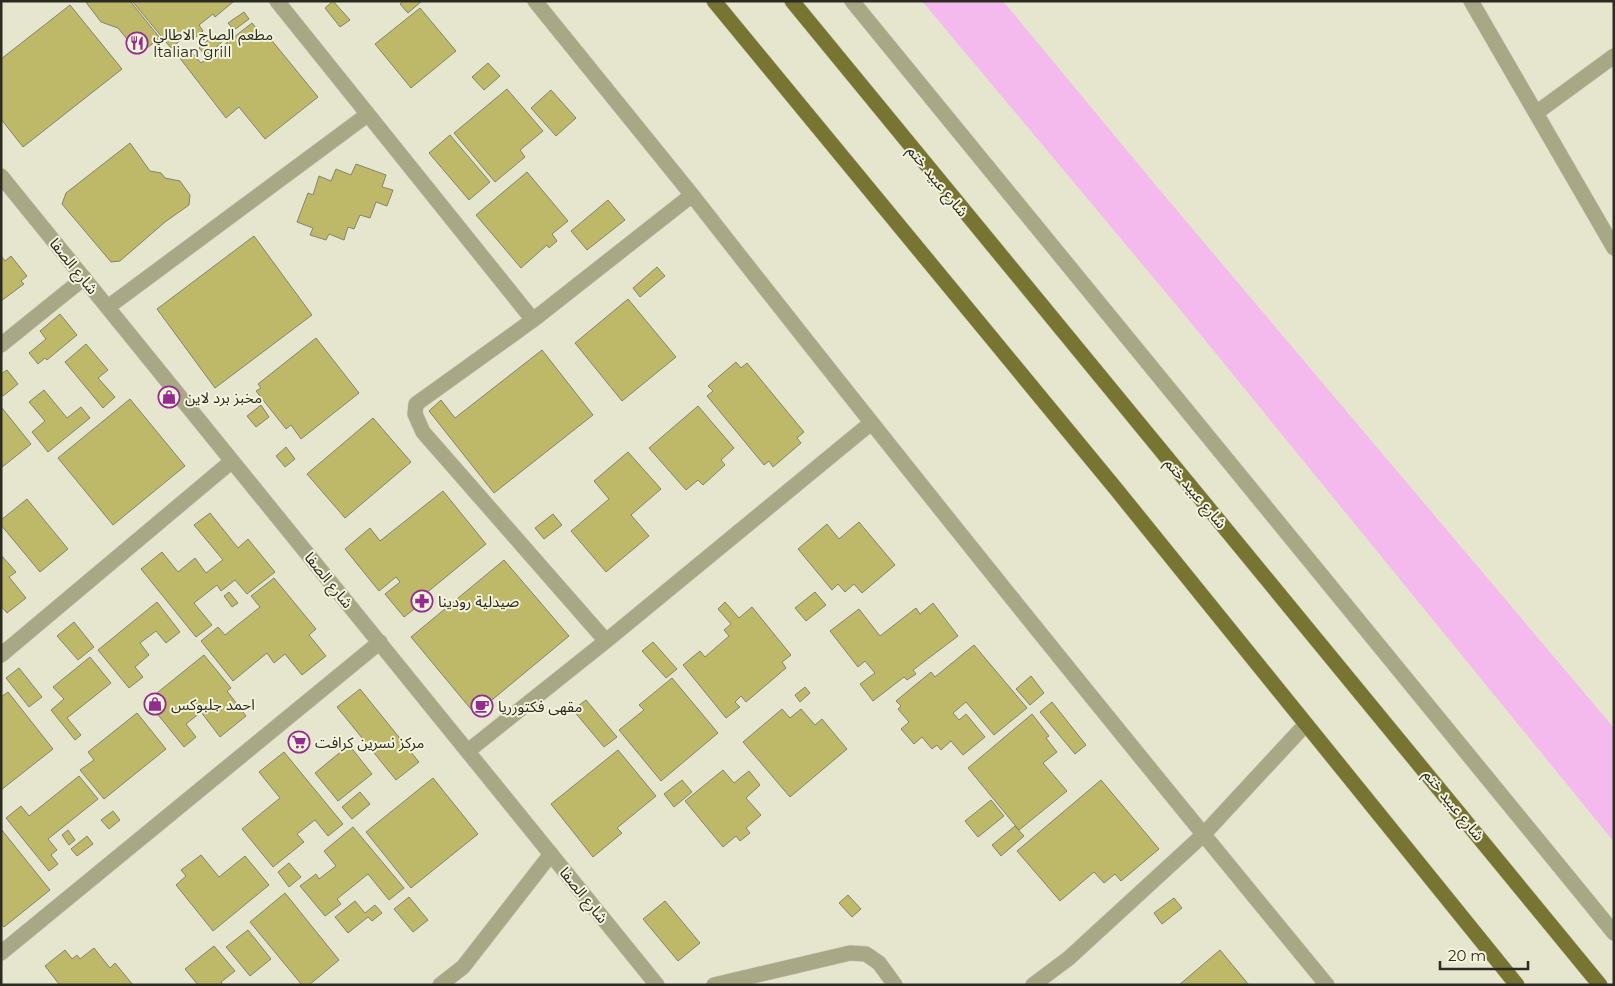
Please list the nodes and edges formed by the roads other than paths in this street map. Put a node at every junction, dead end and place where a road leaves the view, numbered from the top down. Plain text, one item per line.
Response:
1 (277, 1) edge
2 (536, 1) edge
3 (714, 1) edge
4 (792, 1) edge
5 (852, 1) edge
6 (1471, 1) edge
7 (1614, 56) edge
8 (1536, 113) junction
9 (367, 115) junction
10 (1, 176) edge
11 (692, 195) junction
12 (1614, 248) edge
13 (84, 278) junction
14 (108, 307) junction
15 (532, 320) junction
16 (1, 345) edge
17 (870, 423) junction
18 (232, 460) junction
19 (606, 641) junction
20 (380, 642) junction
21 (1, 655) edge
22 (1305, 724) junction
23 (468, 751) junction
24 (1204, 835) junction
25 (551, 854) junction
26 (1614, 933) edge
27 (1, 953) edge
28 (440, 985) edge
29 (657, 985) edge
30 (714, 985) edge
31 (895, 985) edge
32 (1033, 985) edge
33 (1327, 985) edge
34 (1517, 985) edge
35 (1600, 985) edge

1 - 9 street
2 - 11 street
3 - 22 main road
4 - 35 main road, شارع عبيد ختم
5 - 26 street
6 - 8 street
7 - 8 street
8 - 12 street
9 - 14 street
9 - 15 street
10 - 13 street, شارع الصفا
11 - 15 street
11 - 17 street
13 - 14 street, شارع الصفا
13 - 16 street
14 - 18 street, شارع الصفا
15 - 19 street
17 - 19 street
17 - 24 street
18 - 20 street, شارع الصفا
18 - 21 street
19 - 23 street
20 - 23 street, شارع الصفا
20 - 27 street
22 - 24 street
22 - 34 main road
23 - 25 street, شارع الصفا
24 - 32 street
24 - 33 street
25 - 28 street
25 - 29 street, شارع الصفا
30 - 31 street

